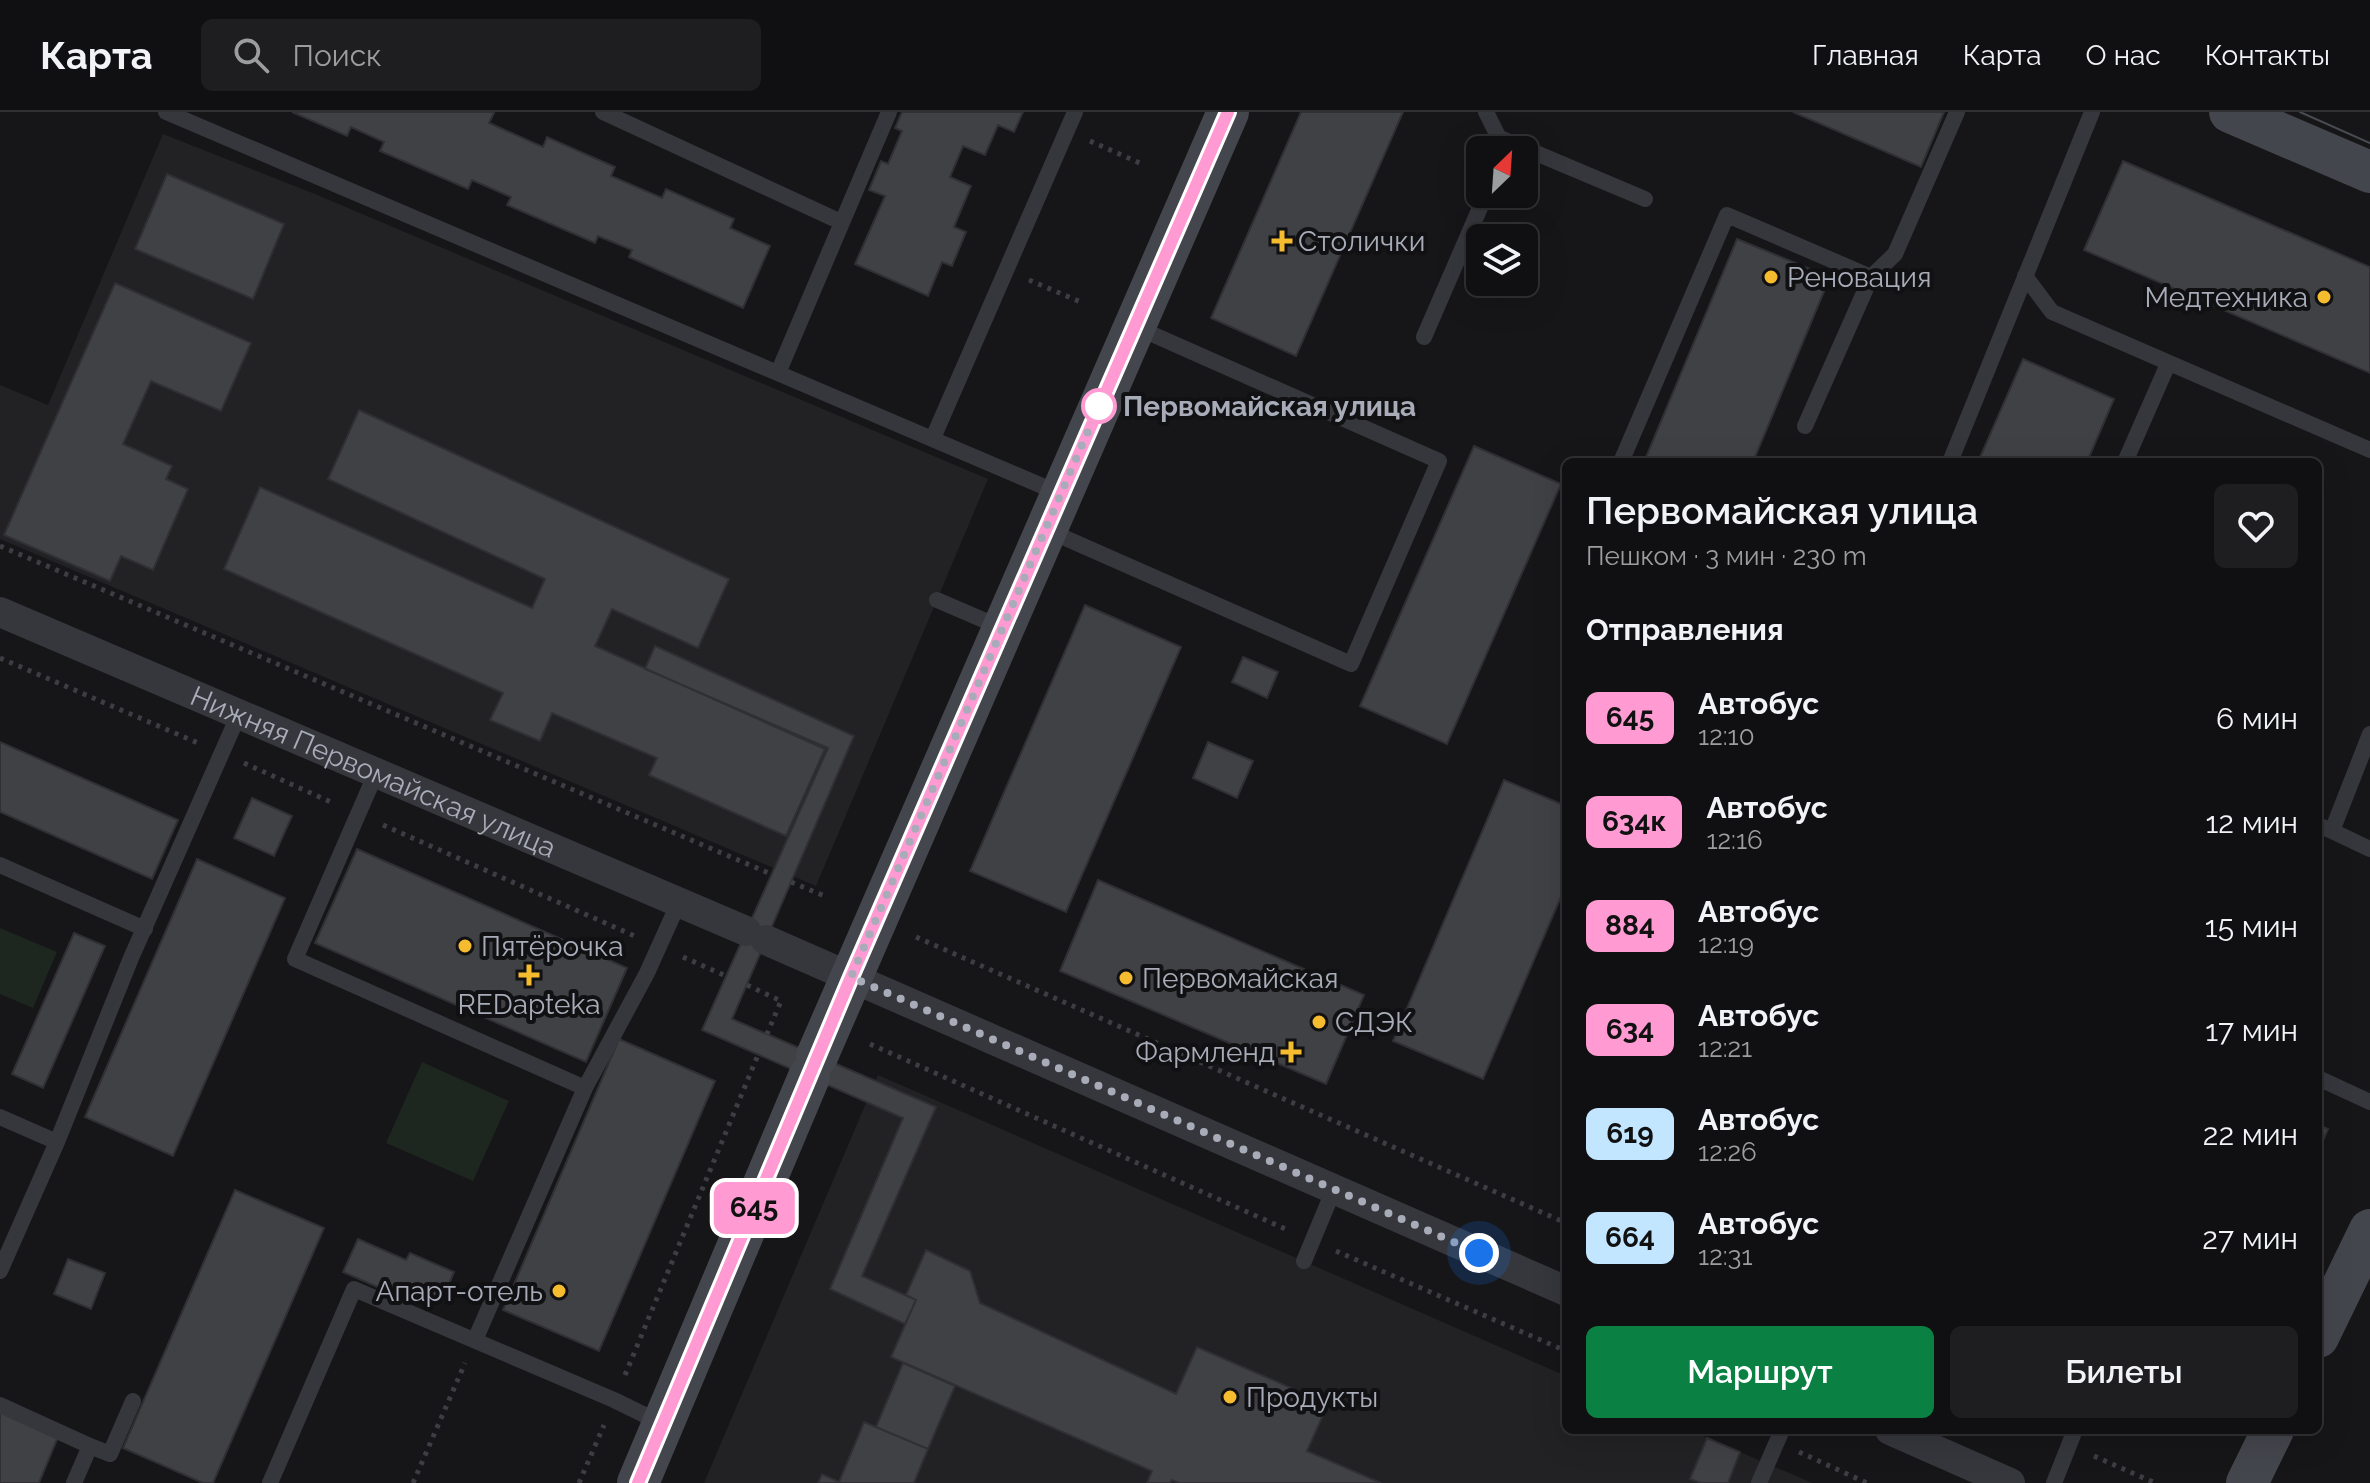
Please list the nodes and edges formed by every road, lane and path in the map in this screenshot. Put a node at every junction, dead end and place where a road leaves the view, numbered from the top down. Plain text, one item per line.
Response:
1 (166, 112) edge
2 (603, 112) edge
3 (889, 112) edge
4 (1075, 112) edge
5 (1228, 112) edge
6 (1486, 112) edge
7 (1957, 112) edge
8 (2092, 112) edge
9 (2230, 112) edge
10 (1067, 131) junction
11 (1498, 136) edge
12 (1538, 158) edge
13 (1142, 164) dead end
14 (2370, 172) edge
15 (1645, 199) dead end
16 (1480, 208) edge
17 (841, 222) junction
18 (1006, 270) junction
19 (2025, 276) junction
20 (1871, 277) junction
21 (1083, 303) dead end
22 (1134, 327) junction
23 (1424, 337) dead end
24 (2168, 364) junction
25 (778, 373) junction
26 (1805, 426) dead end
27 (933, 438) junction
28 (2370, 450) edge
29 (1623, 458) edge
30 (1952, 458) edge
31 (2127, 458) edge
32 (1053, 512) junction
33 (0, 546) edge
34 (937, 600) dead end
35 (0, 612) edge
36 (1002, 628) junction
37 (239, 714) junction
38 (2370, 734) edge
39 (376, 773) junction
40 (2325, 828) edge
41 (2370, 849) edge
42 (0, 865) edge
43 (771, 874) dead end
44 (791, 882) dead end
45 (827, 897) dead end
46 (679, 902) junction
47 (145, 929) junction
48 (916, 937) dead end
49 (851, 977) junction
50 (747, 985) dead end
51 (767, 1034) dead end
52 (870, 1044) dead end
53 (758, 1055) dead end
54 (2322, 1080) edge
55 (585, 1088) junction
56 (2370, 1102) edge
57 (0, 1117) edge
58 (57, 1142) junction
59 (1334, 1189) junction
60 (1562, 1221) edge
61 (2370, 1230) edge
62 (1313, 1241) junction
63 (1304, 1261) dead end
64 (0, 1271) edge
65 (1562, 1289) edge
66 (2322, 1329) edge
67 (475, 1340) junction
68 (1562, 1349) edge
69 (614, 1400) junction
70 (133, 1401) dead end
71 (0, 1405) edge
72 (662, 1424) junction
73 (1899, 1434) edge
74 (2073, 1434) edge
75 (2271, 1434) edge
76 (1780, 1436) edge
77 (90, 1446) junction
78 (74, 1483) edge
79 (270, 1483) edge
80 (413, 1483) edge
81 (579, 1483) edge
82 (638, 1483) edge
83 (1759, 1483) edge
84 (1867, 1483) edge
85 (2010, 1483) edge
86 (2054, 1483) edge
87 (2247, 1483) edge

1 - 25 lane
2 - 17 lane
3 - 17 lane
4 - 10 lane
5 - 22 street
6 - 11 lane
7 - 20 lane
8 - 19 lane
9 - 14 street
10 - 13 path
10 - 18 lane
12 - 15 lane
16 - 23 lane
17 - 25 lane
18 - 21 path
18 - 27 lane
19 - 24 lane
19 - 30 lane
20 - 26 lane
20 - 29 lane
22 - 32 street
22 - 32 lane
24 - 28 lane
24 - 31 lane
25 - 27 lane
27 - 32 lane
32 - 36 street
33 - 43 path
34 - 36 lane
35 - 37 street, Нижняя Первомайская улица
36 - 49 street
37 - 39 street, Нижняя Первомайская улица
37 - 47 lane
38 - 40 lane
39 - 46 street, Нижняя Первомайская улица
39 - 55 lane
40 - 41 lane
42 - 47 lane
44 - 45 path
46 - 49 street, Нижняя Первомайская улица
46 - 55 lane
47 - 58 lane
48 - 60 path
49 - 59 street, Нижняя Первомайская улица
49 - 72 street
50 - 51 path
52 - 62 path
53 - 69 path
54 - 56 lane
55 - 67 lane
57 - 58 lane
58 - 64 lane
59 - 62 lane
59 - 65 street, Нижняя Первомайская улица
61 - 66 street
62 - 63 lane
62 - 68 path
67 - 69 lane
67 - 79 lane
67 - 80 path
69 - 72 lane
69 - 81 path
70 - 77 lane
71 - 77 lane
72 - 82 street
73 - 85 street
74 - 86 lane
75 - 87 street
76 - 83 lane
76 - 84 path
77 - 78 lane

